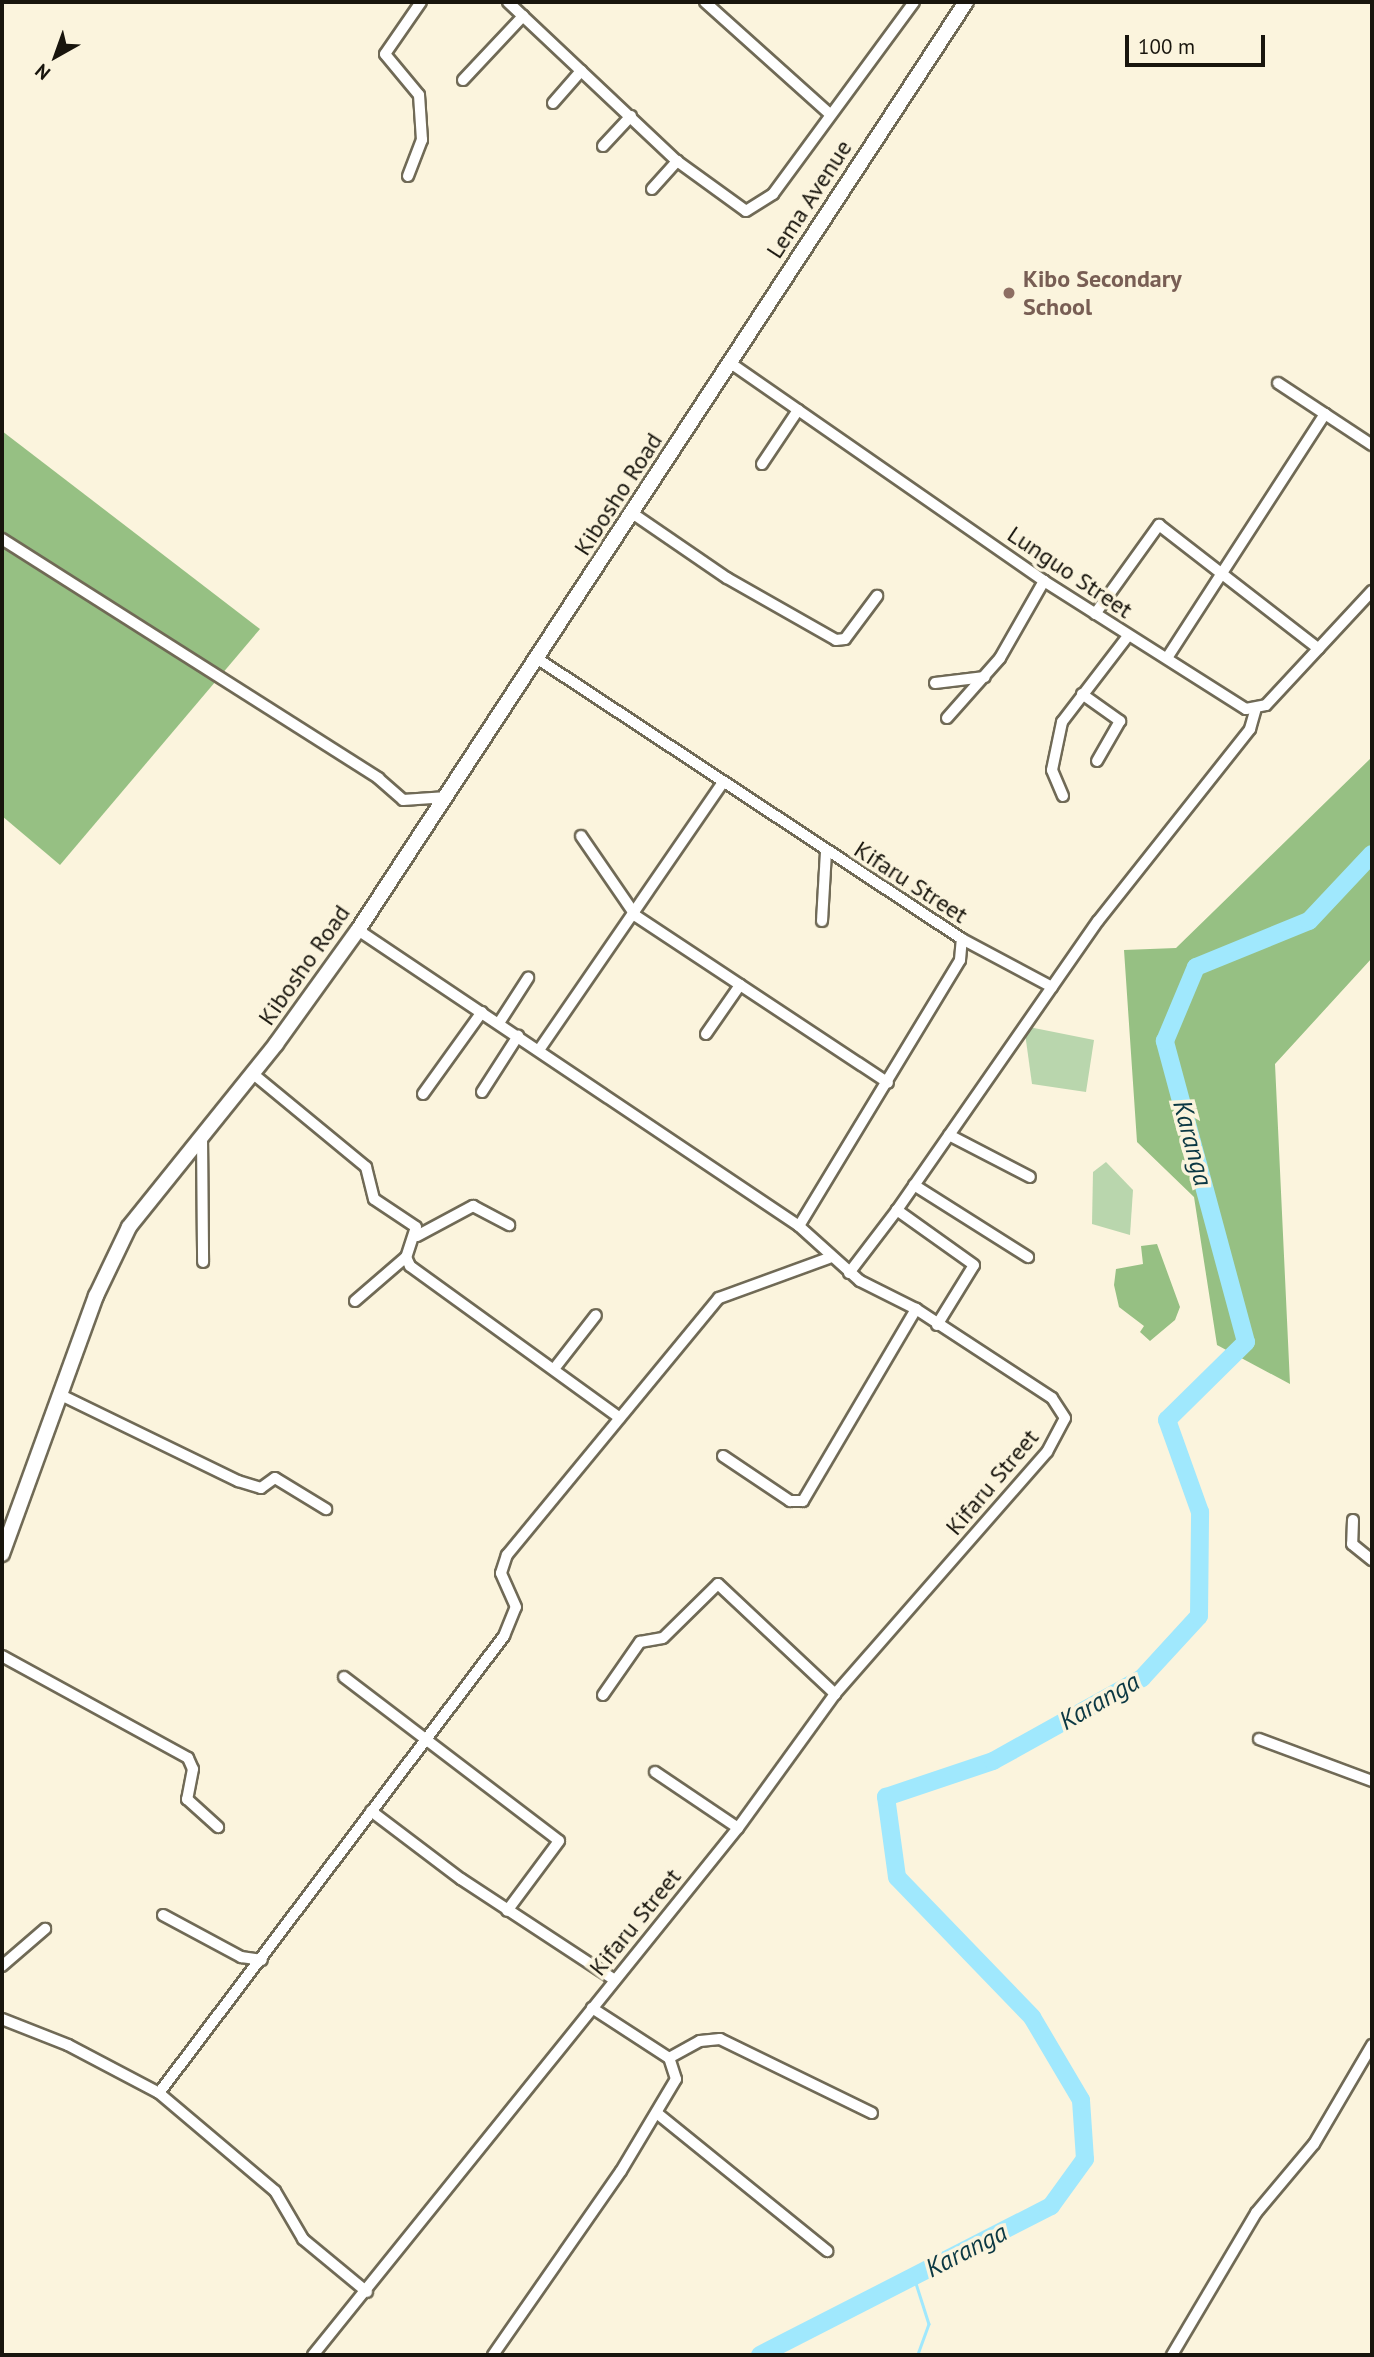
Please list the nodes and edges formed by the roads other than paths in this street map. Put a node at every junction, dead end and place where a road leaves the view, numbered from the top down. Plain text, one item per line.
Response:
1 (421, 2) edge
2 (508, 2) edge
3 (705, 2) edge
4 (915, 2) edge
5 (967, 2) edge
6 (523, 16) junction
7 (581, 71) junction
8 (463, 80) dead end
9 (553, 103) dead end
10 (830, 114) junction
11 (631, 116) junction
12 (603, 146) dead end
13 (677, 161) junction
14 (408, 176) dead end
15 (652, 189) dead end
16 (729, 362) junction
17 (1278, 383) dead end
18 (798, 410) junction
19 (1325, 414) junction
20 (691, 423) joint
21 (1372, 445) edge
22 (762, 464) dead end
23 (632, 513) junction
24 (2, 540) edge
25 (1222, 575) junction
26 (1044, 581) junction
27 (1372, 591) edge
28 (877, 596) dead end
29 (1095, 614) junction
30 (1128, 636) junction
31 (1320, 649) junction
32 (1167, 658) junction
33 (538, 659) junction
34 (985, 677) junction
35 (935, 683) dead end
36 (1082, 694) junction
37 (1255, 711) junction
38 (947, 718) dead end
39 (1097, 761) dead end
40 (722, 784) junction
41 (1063, 796) dead end
42 (447, 797) junction
43 (581, 836) dead end
44 (826, 851) junction
45 (636, 916) junction
46 (822, 921) dead end
47 (358, 930) junction
48 (962, 939) junction
49 (528, 978) dead end
50 (740, 985) junction
51 (1052, 987) junction
52 (482, 1012) junction
53 (499, 1023) junction
54 (706, 1034) dead end
55 (518, 1036) junction
56 (539, 1050) junction
57 (252, 1073) junction
58 (888, 1083) junction
59 (482, 1092) dead end
60 (424, 1094) dead end
61 (949, 1135) junction
62 (202, 1136) junction
63 (1030, 1177) dead end
64 (914, 1185) junction
65 (897, 1210) junction
66 (509, 1225) dead end
67 (799, 1226) junction
68 (417, 1236) junction
69 (406, 1257) junction
70 (1028, 1257) dead end
71 (829, 1258) junction
72 (203, 1262) dead end
73 (849, 1273) junction
74 (355, 1301) dead end
75 (916, 1310) junction
76 (596, 1314) dead end
77 (937, 1325) junction
78 (554, 1370) junction
79 (63, 1396) junction
80 (620, 1418) junction
81 (723, 1456) dead end
82 (326, 1508) dead end
83 (1353, 1520) dead end
84 (2, 1554) edge
85 (1372, 1560) edge
86 (2, 1656) edge
87 (344, 1677) dead end
88 (603, 1695) dead end
89 (835, 1695) junction
90 (428, 1735) junction
91 (1259, 1739) dead end
92 (655, 1772) dead end
93 (1372, 1781) edge
94 (371, 1811) junction
95 (218, 1827) dead end
96 (738, 1828) junction
97 (507, 1911) junction
98 (163, 1915) dead end
99 (45, 1928) dead end
100 (262, 1960) junction
101 (2, 1966) edge
102 (615, 1980) junction
103 (592, 2008) junction
104 (2, 2019) edge
105 (1372, 2045) edge
106 (669, 2058) junction
107 (159, 2093) junction
108 (872, 2113) dead end
109 (658, 2114) junction
110 (827, 2251) dead end
111 (367, 2292) junction
112 (313, 2355) edge
113 (493, 2355) edge
114 (1172, 2355) edge

1 - 14 street
2 - 6 street
3 - 10 street
4 - 10 street
5 - 16 main road, Lema Avenue
6 - 7 street
6 - 8 street
7 - 9 street
7 - 11 street
10 - 13 street
11 - 12 street
11 - 13 street
13 - 15 street
16 - 18 street, Lunguo Street
16 - 20 main road, Lema Avenue
17 - 19 street
18 - 22 street
18 - 26 street, Lunguo Street
19 - 21 street
19 - 25 street
20 - 23 main road, Kibosho Road
23 - 28 street
23 - 33 main road, Kibosho Road
24 - 42 street
25 - 29 street
25 - 31 street
25 - 32 street
26 - 29 street, Lunguo Street
26 - 34 street
27 - 31 street
29 - 30 street, Lunguo Street
30 - 32 street, Lunguo Street
30 - 36 street
31 - 37 street
32 - 37 street, Lunguo Street
33 - 40 street, Kifaru Street
33 - 42 main road, Kibosho Road
34 - 35 street
34 - 38 street
36 - 39 street
36 - 41 street
37 - 51 street
40 - 44 street, Kifaru Street
40 - 45 street
42 - 47 main road, Kibosho Road
43 - 45 street
44 - 46 street
44 - 48 street, Kifaru Street
45 - 50 street
45 - 56 street
47 - 52 street
47 - 57 main road, Kibosho Road
48 - 51 street
48 - 58 street, Kifaru Street
49 - 53 street
50 - 54 street
50 - 58 street
51 - 61 street
52 - 53 street
52 - 60 street
53 - 55 street
55 - 56 street
55 - 59 street
56 - 67 street
57 - 62 main road, Kibosho Road
57 - 68 street
58 - 67 street, Kifaru Street
61 - 63 street
61 - 64 street
62 - 72 street
62 - 79 main road, Kibosho Road
64 - 65 street
64 - 70 street
65 - 73 street
65 - 77 street
66 - 68 street
67 - 71 street, Kifaru Street
68 - 69 street
69 - 74 street
69 - 78 street
71 - 73 street, Kifaru Street
71 - 80 street
73 - 75 street, Kifaru Street
75 - 77 street, Kifaru Street
75 - 81 street
76 - 78 street
77 - 89 street, Kifaru Street
78 - 80 street
79 - 82 street
79 - 84 main road, Kibosho Road
80 - 90 street
83 - 85 street
86 - 95 street
87 - 90 street
88 - 89 street
89 - 96 street, Kifaru Street
90 - 94 street
90 - 97 street
91 - 93 street
92 - 96 street
94 - 97 street
94 - 100 street
96 - 102 street, Kifaru Street
97 - 102 street
98 - 100 street
99 - 101 street
100 - 107 street
102 - 103 street, Kifaru Street
103 - 106 street
103 - 111 street, Kifaru Street
104 - 107 street
105 - 114 street
106 - 108 street
106 - 109 street
107 - 111 street
109 - 110 street
109 - 113 street
111 - 112 street, Kifaru Street

